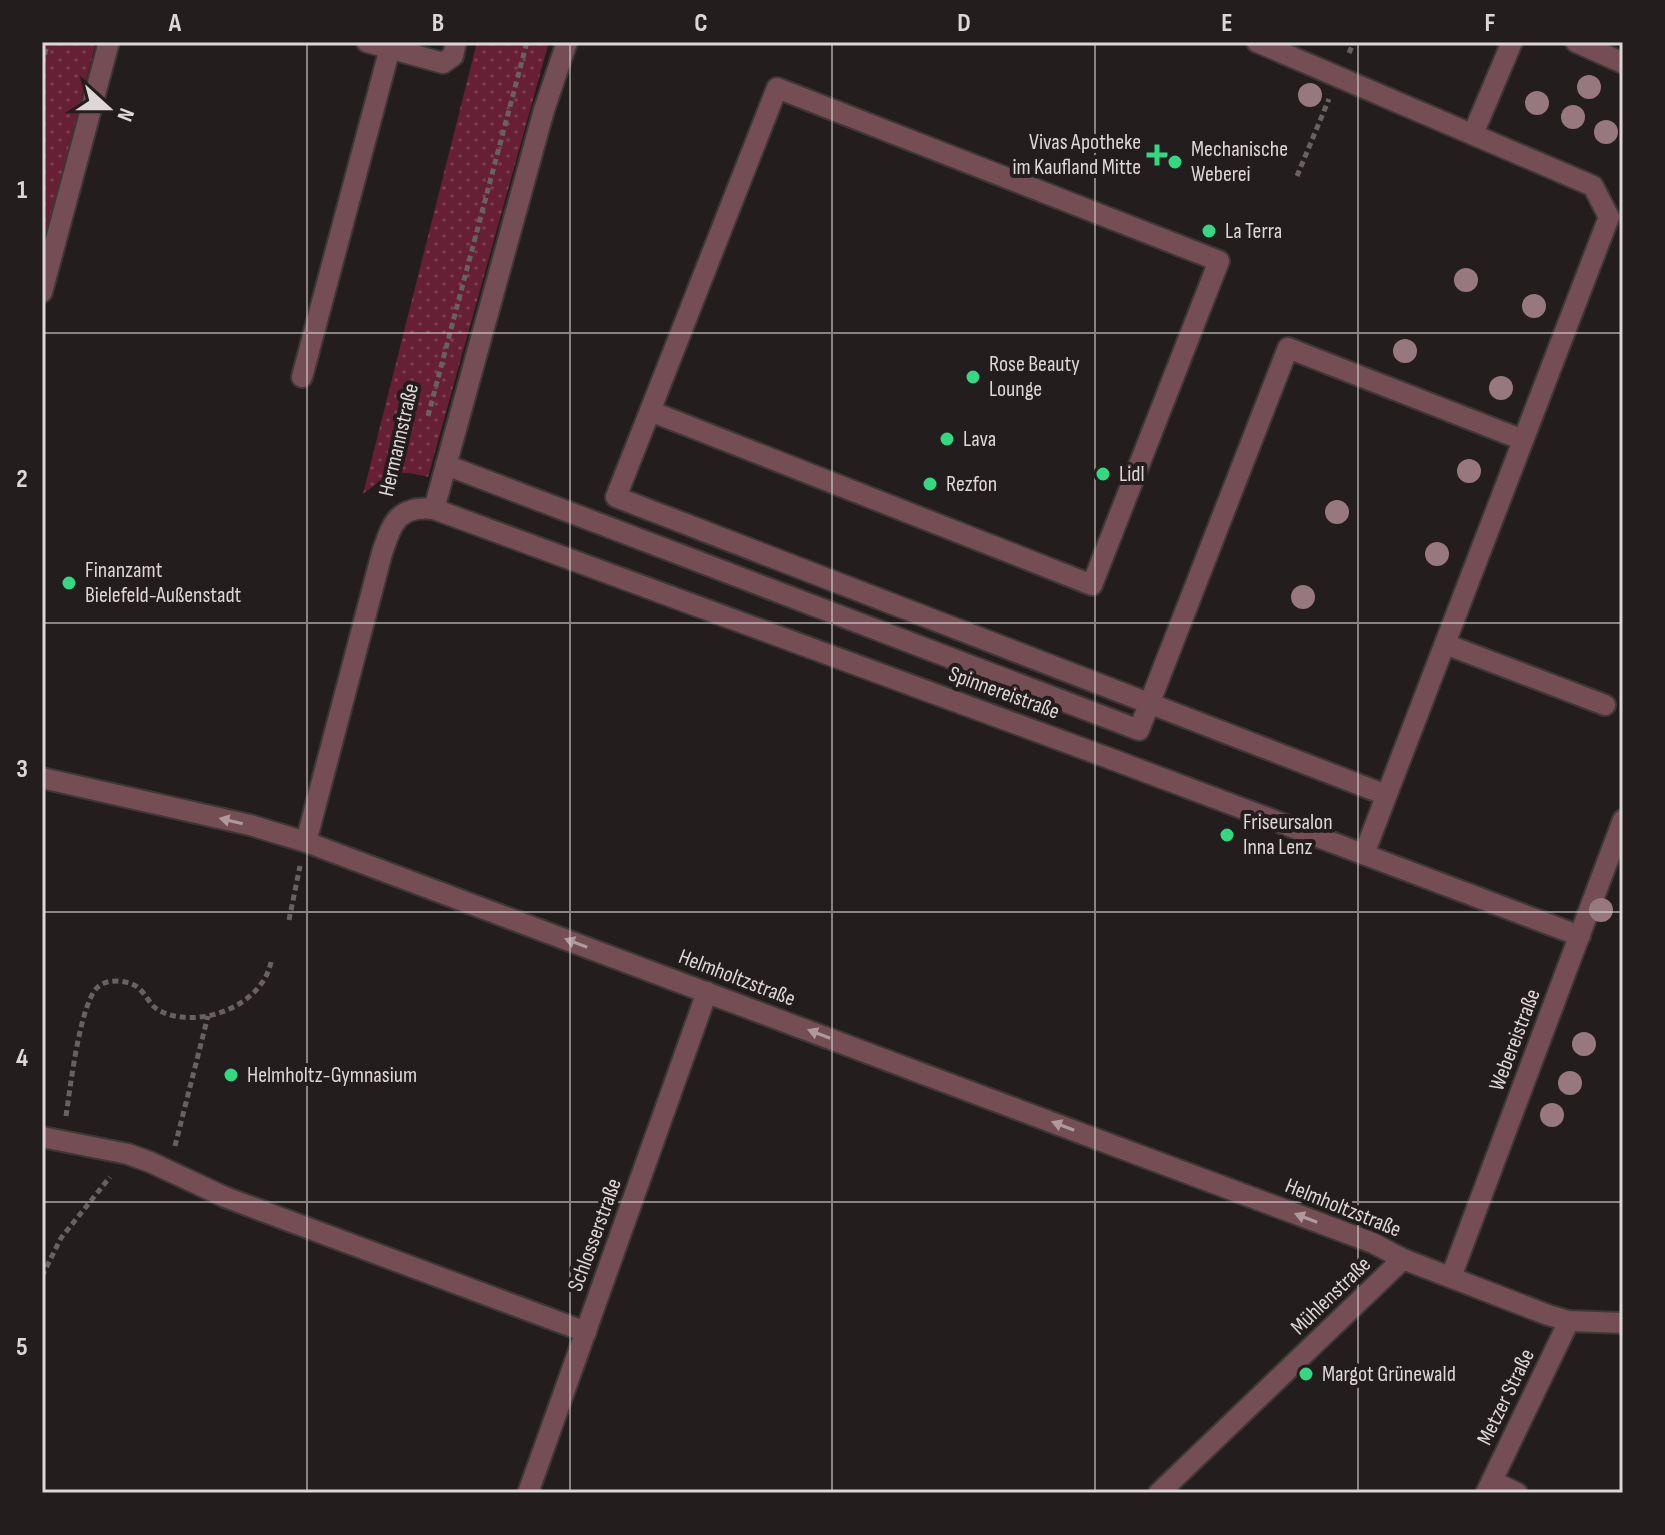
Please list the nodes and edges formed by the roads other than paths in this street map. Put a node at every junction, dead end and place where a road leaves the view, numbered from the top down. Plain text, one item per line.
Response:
1 (109, 42) edge
2 (367, 42) edge
3 (456, 42) edge
4 (567, 42) edge
5 (1257, 42) edge
6 (1512, 42) edge
7 (1576, 42) edge
8 (390, 48) junction
9 (1623, 63) edge
10 (1473, 134) junction
11 (42, 292) edge
12 (302, 377) dead end
13 (650, 411) junction
14 (1523, 440) junction
15 (446, 465) junction
16 (434, 509) junction
17 (409, 510) joint
18 (1445, 644) junction
19 (1149, 703) junction
20 (1605, 705) dead end
21 (42, 778) edge
22 (1386, 795) junction
23 (1623, 820) edge
24 (306, 842) junction
25 (1364, 854) junction
26 (1580, 936) junction
27 (707, 992) junction
28 (52, 1139) edge
29 (1403, 1259) junction
30 (1451, 1277) junction
31 (1569, 1321) junction
32 (1623, 1323) edge
33 (586, 1332) junction
34 (1489, 1487) edge
35 (528, 1493) edge
36 (1159, 1493) edge
37 (1517, 1493) edge

1 - 11 street
2 - 8 street
3 - 8 street
4 - 15 street
5 - 10 street
6 - 10 street
7 - 9 street
8 - 12 street
10 - 14 street
13 - 13 street
13 - 19 street
14 - 18 street
14 - 19 street
15 - 16 street
15 - 19 street
16 - 17 street, Spinnereistraße
16 - 25 street, Spinnereistraße
17 - 24 street, Hermannstraße
18 - 20 street
18 - 22 street
19 - 22 street
24 -> 21 street, Helmholtzstraße
22 - 25 street
23 - 26 street, Webereistraße
27 -> 24 street, Helmholtzstraße
25 - 26 street, Spinnereistraße
26 - 30 street, Webereistraße
29 -> 27 street, Helmholtzstraße
27 - 33 street, Schlosserstraße
28 - 33 street
29 - 30 street, Mühlenstraße
29 - 36 street, Mühlenstraße
30 - 31 street, Mühlenstraße
31 - 32 street, Mühlenstraße
31 - 34 street, Metzer Straße
33 - 35 street, Schlosserstraße
34 - 37 street

